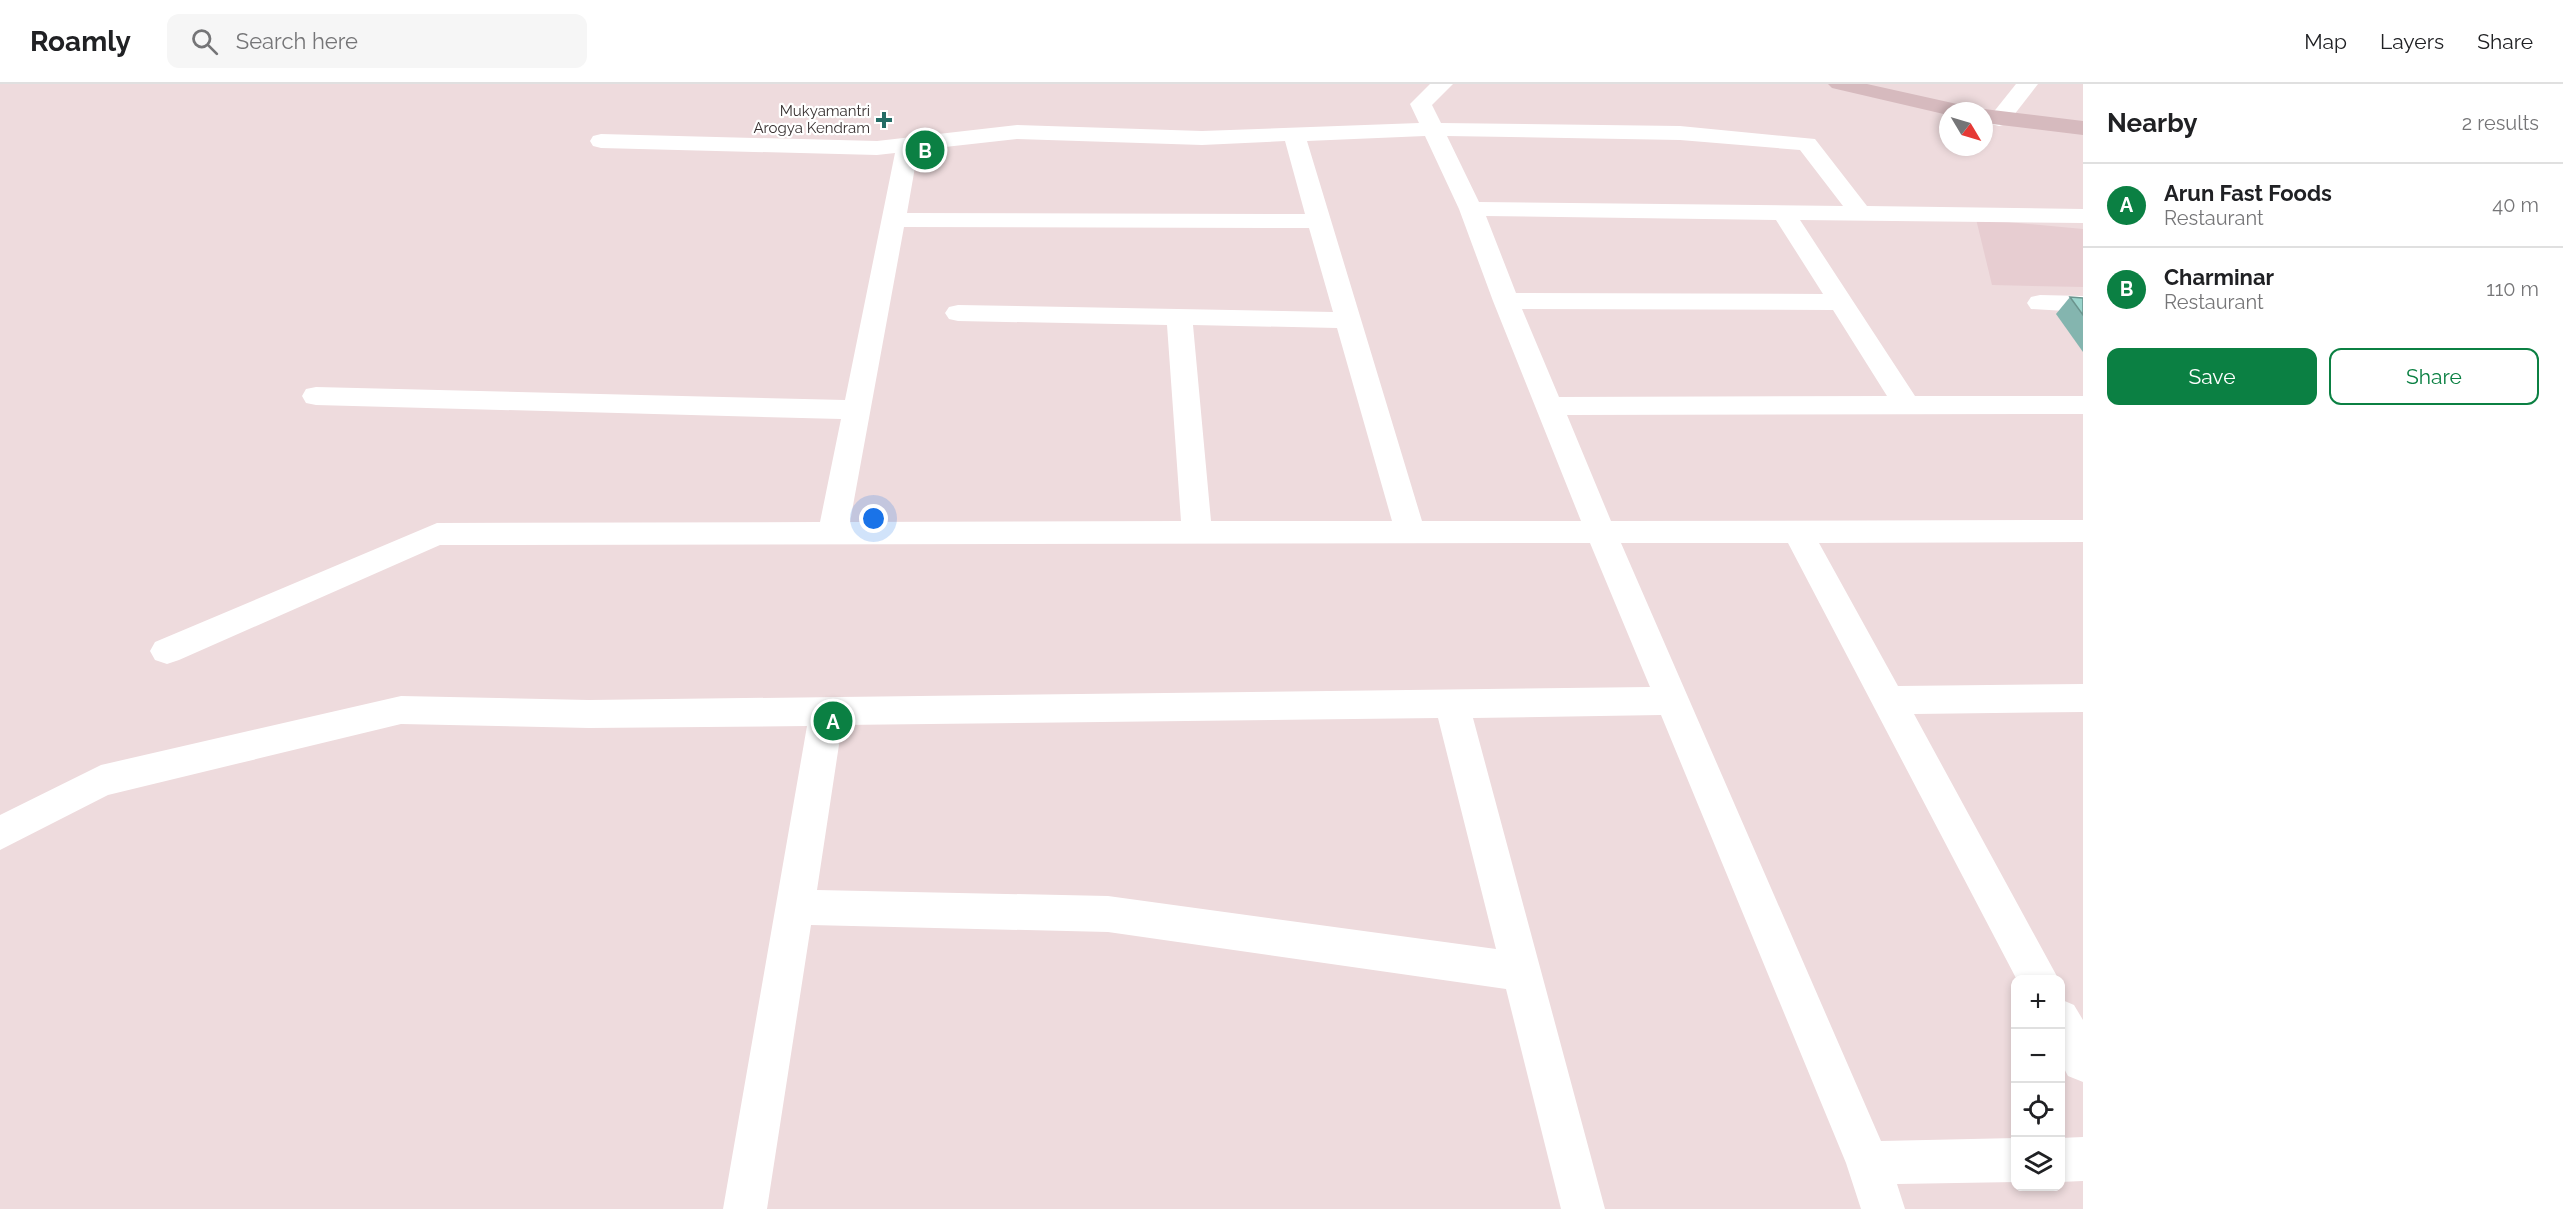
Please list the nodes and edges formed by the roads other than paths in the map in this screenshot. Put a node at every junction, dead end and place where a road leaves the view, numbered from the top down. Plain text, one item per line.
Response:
1 (1442, 84) edge
2 (1839, 84) edge
3 (2027, 84) edge
4 (1939, 107) edge
5 (1993, 117) edge
6 (1993, 118) edge
7 (2083, 128) edge
8 (1431, 129) junction
9 (1294, 135) junction
10 (601, 141) dead end
11 (908, 145) junction
12 (1471, 209) junction
13 (1784, 213) junction
14 (1861, 213) junction
15 (2083, 216) edge
16 (893, 220) junction
17 (1319, 221) junction
18 (1506, 301) junction
19 (1841, 302) junction
20 (2040, 303) dead end
21 (2083, 304) edge
22 (958, 313) dead end
23 (1179, 317) junction
24 (1348, 320) junction
25 (316, 396) dead end
26 (1907, 405) junction
27 (2083, 405) edge
28 (1551, 406) junction
29 (857, 410) junction
30 (2083, 531) edge
31 (1197, 532) junction
32 (1410, 532) junction
33 (1601, 532) junction
34 (1798, 532) junction
35 (832, 533) junction
36 (167, 651) dead end
37 (2083, 698) edge
38 (1889, 700) junction
39 (1673, 701) junction
40 (1452, 704) junction
41 (827, 711) junction
42 (0, 833) edge
43 (795, 906) junction
44 (1521, 972) junction
45 (2036, 975) edge
46 (2065, 1027) edge
47 (2083, 1061) edge
48 (2083, 1159) edge
49 (2011, 1160) edge
50 (2065, 1160) edge
51 (1868, 1163) junction
52 (745, 1209) edge
53 (1583, 1209) edge
54 (1883, 1209) edge

1 - 8 street
2 - 4 main road
3 - 5 street
6 - 7 main road
8 - 9 street
8 - 12 street
8 - 14 street
9 - 11 street
9 - 17 street
10 - 11 street
11 - 16 street
12 - 13 street
12 - 18 street
13 - 14 street
13 - 19 street
14 - 15 street
16 - 17 street
16 - 29 street
17 - 24 street
18 - 19 street
18 - 28 street
19 - 26 street
20 - 21 street
22 - 23 street
23 - 24 street
23 - 31 street
24 - 32 street
25 - 29 street
26 - 27 street
26 - 28 street
28 - 33 street
29 - 35 street
30 - 34 street
31 - 32 street
31 - 35 street
32 - 33 street
33 - 34 street
33 - 39 street
34 - 38 street
35 - 36 street
37 - 38 street
38 - 45 street
39 - 40 street
39 - 51 street
40 - 41 street
40 - 44 street
41 - 42 street
41 - 43 street
43 - 44 street
43 - 52 street
44 - 53 street
46 - 47 street
48 - 50 street
49 - 51 street
51 - 54 street

